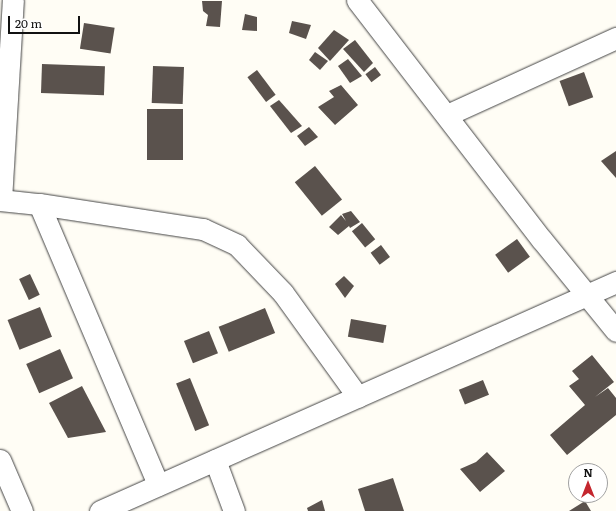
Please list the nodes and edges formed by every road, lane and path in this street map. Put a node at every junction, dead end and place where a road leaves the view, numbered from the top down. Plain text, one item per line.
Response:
1 (13, 0) edge
2 (357, 0) edge
3 (616, 38) edge
4 (447, 115) junction
5 (1, 200) edge
6 (38, 204) junction
7 (616, 282) edge
8 (587, 295) junction
9 (616, 331) edge
10 (358, 397) junction
11 (0, 460) edge
12 (215, 460) junction
13 (158, 485) junction
14 (22, 511) edge
15 (100, 511) edge
16 (234, 511) edge

1 - 5 street
2 - 4 street
3 - 4 street
4 - 8 street
5 - 6 street
6 - 10 street
6 - 13 street
7 - 8 street
8 - 9 street
8 - 10 street
10 - 12 street
11 - 14 street
12 - 13 street
12 - 16 street
13 - 15 street

